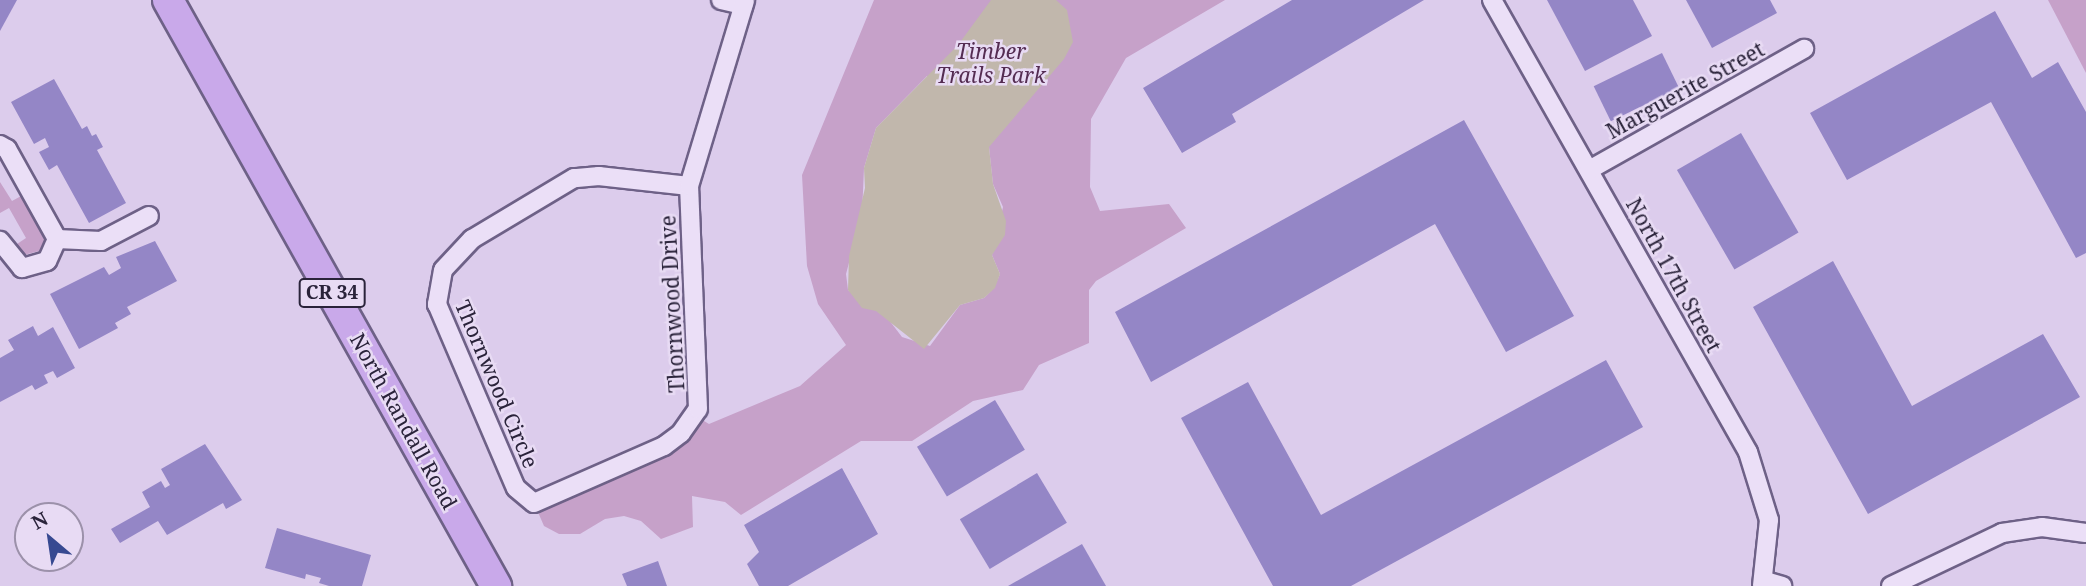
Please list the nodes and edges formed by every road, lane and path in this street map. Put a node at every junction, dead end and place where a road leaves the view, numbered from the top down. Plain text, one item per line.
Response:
1 (168, 0) edge
2 (722, 0) edge
3 (1492, 0) edge
4 (744, 3) edge
5 (1804, 49) dead end
6 (0, 145) edge
7 (1589, 170) junction
8 (690, 186) junction
9 (149, 216) dead end
10 (57, 239) junction
11 (0, 241) edge
12 (524, 497) joint
13 (2086, 533) edge
14 (1770, 584) edge
15 (496, 586) edge
16 (1891, 586) edge

1 - 15 main road, North Randall Road / CR 34
2 - 4 street
3 - 7 street, North 17th Street
4 - 8 street, Thornwood Drive
5 - 7 street, Marguerite Street
6 - 10 street
7 - 14 street, North 17th Street
8 - 12 street, Thornwood Drive
8 - 12 street, Thornwood Circle
9 - 10 street
10 - 11 street
13 - 16 street

